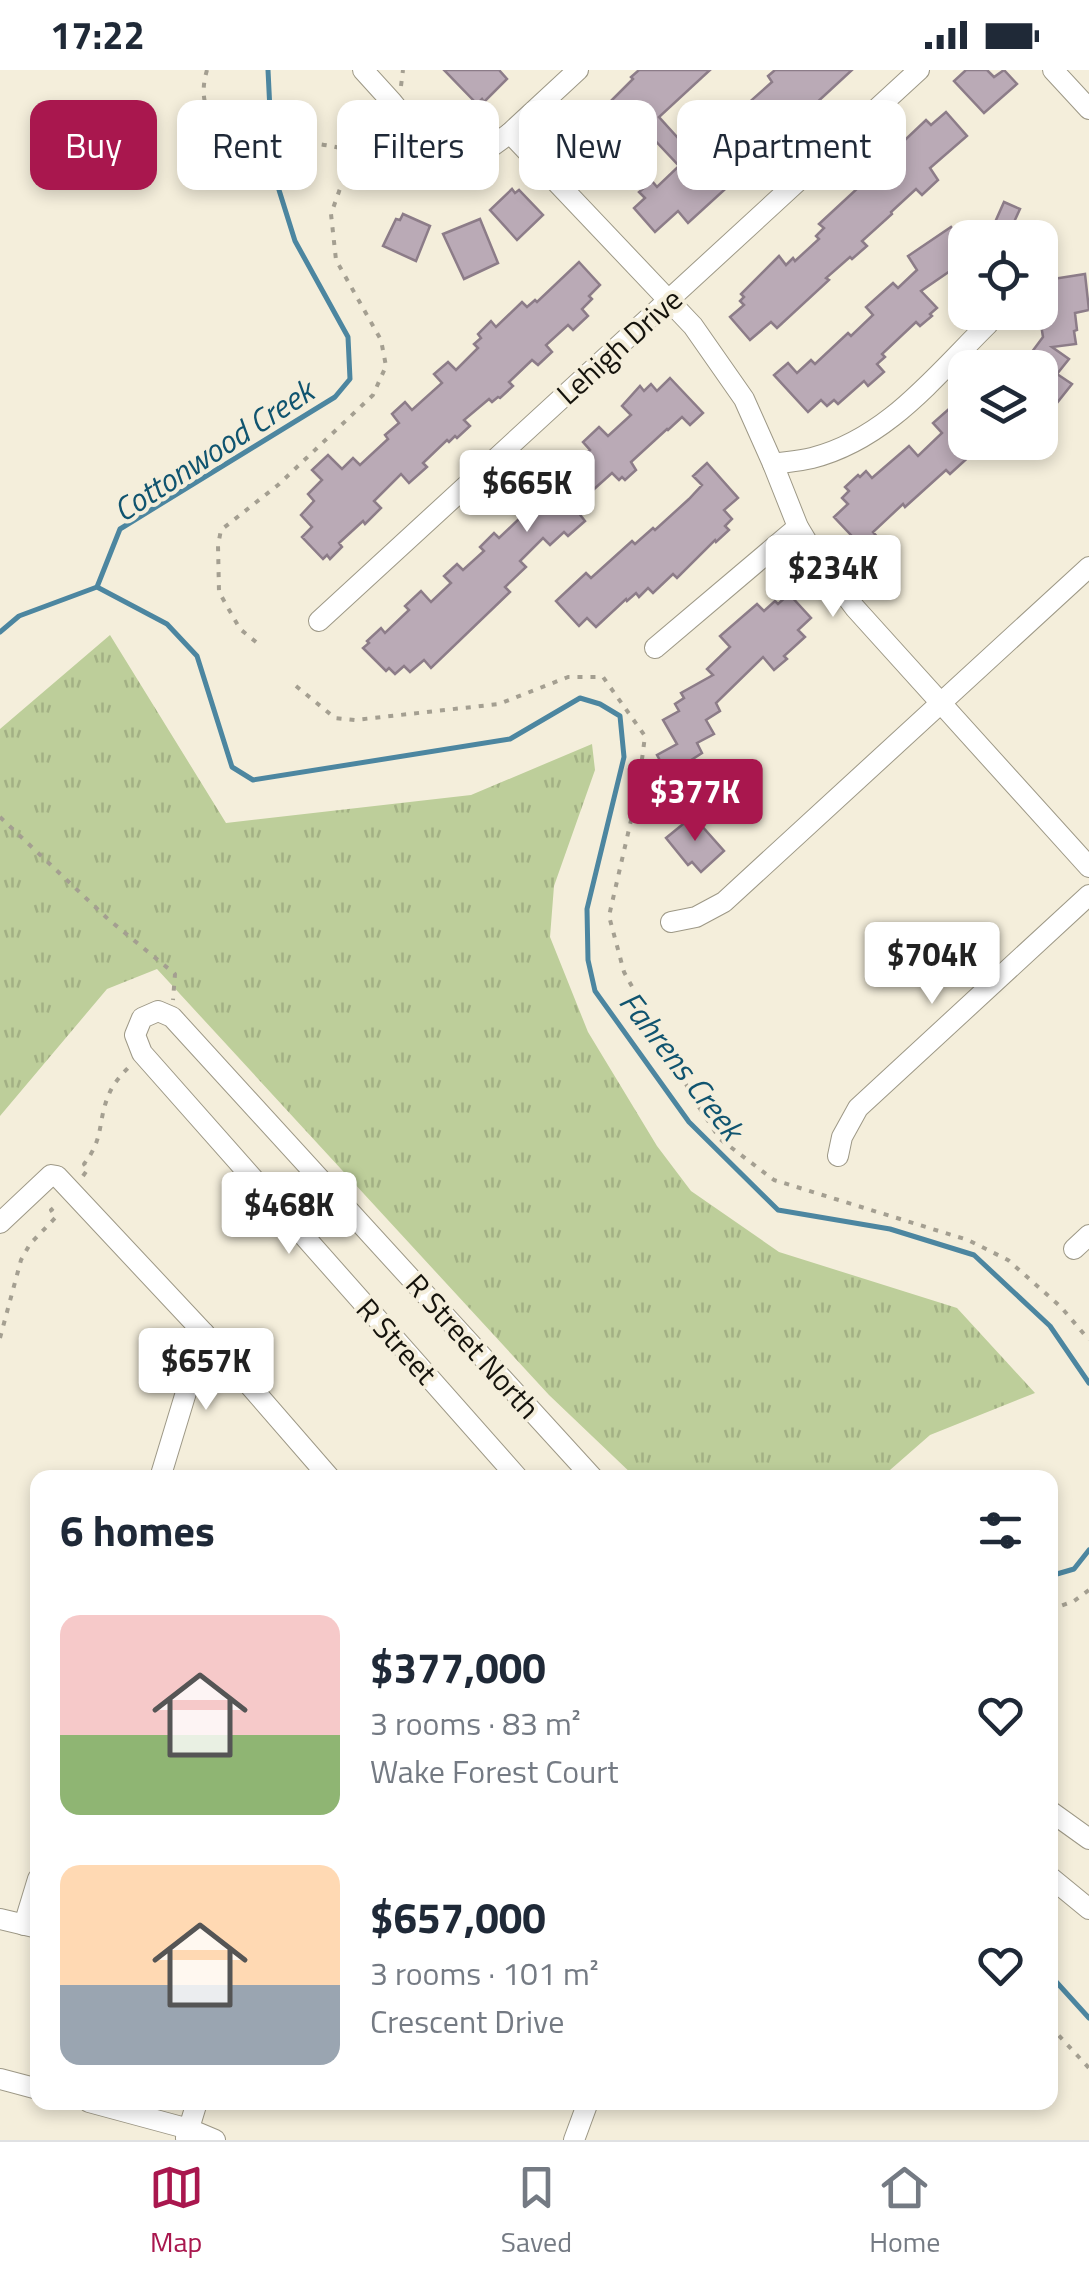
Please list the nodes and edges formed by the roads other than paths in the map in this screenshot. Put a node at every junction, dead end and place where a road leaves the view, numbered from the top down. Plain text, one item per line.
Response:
1 (363, 70) edge
2 (578, 70) edge
3 (919, 70) edge
4 (1053, 70) edge
5 (1089, 109) edge
6 (510, 133) junction
7 (669, 301) junction
8 (982, 330) edge
9 (773, 464) junction
10 (798, 526) junction
11 (1089, 567) edge
12 (318, 621) dead end
13 (654, 648) dead end
14 (941, 704) junction
15 (1089, 867) edge
16 (1089, 896) edge
17 (671, 922) dead end
18 (142, 1054) joint
19 (838, 1156) dead end
20 (0, 1223) edge
21 (204, 1333) junction
22 (162, 1470) edge
23 (323, 1470) edge
24 (511, 1470) edge
25 (586, 1470) edge
26 (1058, 1817) edge
27 (1089, 1839) edge
28 (1058, 1884) edge
29 (1089, 1909) edge
30 (0, 1919) edge
31 (30, 1927) edge
32 (0, 2079) edge
33 (30, 2087) edge
34 (114, 2110) edge
35 (585, 2110) edge
36 (188, 2134) edge
37 (215, 2140) edge
38 (574, 2140) edge

1 - 6 street
2 - 6 street
3 - 7 street, Lehigh Drive
4 - 5 street
6 - 7 street
7 - 9 street
7 - 12 street, Lehigh Drive
8 - 9 street
9 - 10 street
10 - 13 street
10 - 14 street
11 - 14 street
14 - 15 street
14 - 17 street
16 - 19 street
18 - 24 street, R Street
18 - 25 street, R Street North
20 - 21 street
21 - 22 street
21 - 23 street
26 - 27 street
28 - 29 street
30 - 31 street
32 - 33 street
34 - 36 street
35 - 38 street
36 - 37 street

